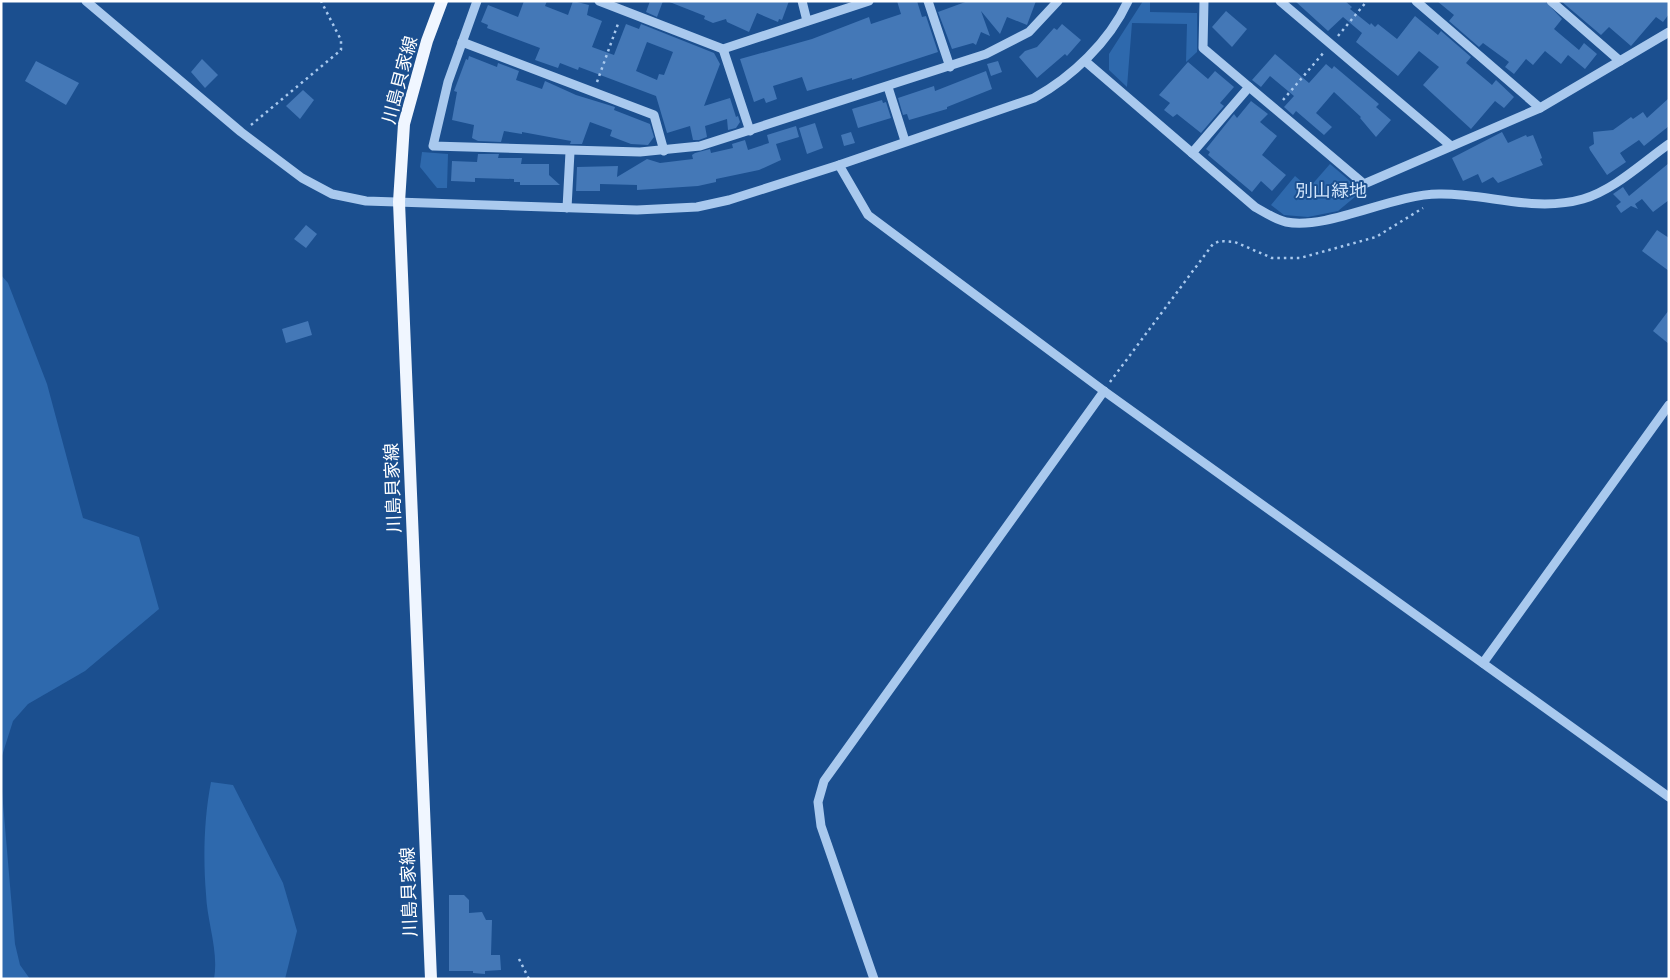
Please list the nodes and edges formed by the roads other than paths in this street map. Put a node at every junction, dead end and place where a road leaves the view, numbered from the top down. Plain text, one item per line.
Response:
1 (86, 1) edge
2 (442, 1) edge
3 (477, 1) edge
4 (599, 1) edge
5 (802, 1) edge
6 (869, 1) edge
7 (928, 1) edge
8 (1058, 1) edge
9 (1128, 1) edge
10 (1204, 1) edge
11 (1280, 1) edge
12 (1416, 1) edge
13 (1551, 1) edge
14 (807, 21) junction
15 (1669, 32) edge
16 (462, 42) junction
17 (723, 49) junction
18 (1084, 61) junction
19 (1620, 61) junction
20 (950, 67) junction
21 (888, 87) junction
22 (1249, 87) junction
23 (1540, 108) junction
24 (750, 131) junction
25 (905, 142) junction
26 (1669, 144) edge
27 (1451, 146) junction
28 (664, 151) junction
29 (570, 152) junction
30 (1192, 153) junction
31 (839, 166) junction
32 (398, 202) junction
33 (567, 208) junction
34 (1104, 391) junction
35 (1669, 406) edge
36 (1483, 662) junction
37 (1669, 797) edge
38 (431, 979) edge
39 (874, 979) edge

1 - 32 street
2 - 32 main road, 川島貝家線
3 - 16 street
4 - 17 street
5 - 14 street
6 - 14 street
7 - 20 street
8 - 20 street
9 - 18 street
10 - 22 street
11 - 27 street
12 - 23 street
13 - 19 street
14 - 17 street
15 - 19 street
16 - 28 street
16 - 29 street
17 - 24 street
18 - 25 street
18 - 30 street
19 - 23 street
20 - 21 street
21 - 24 street
21 - 25 street
22 - 27 street
22 - 30 street
23 - 27 street
24 - 28 street
25 - 31 street
26 - 30 street
28 - 29 street
29 - 33 street
31 - 33 street
31 - 34 street
32 - 33 street
32 - 38 main road, 川島貝家線
34 - 36 street
34 - 39 street
35 - 36 street
36 - 37 street

